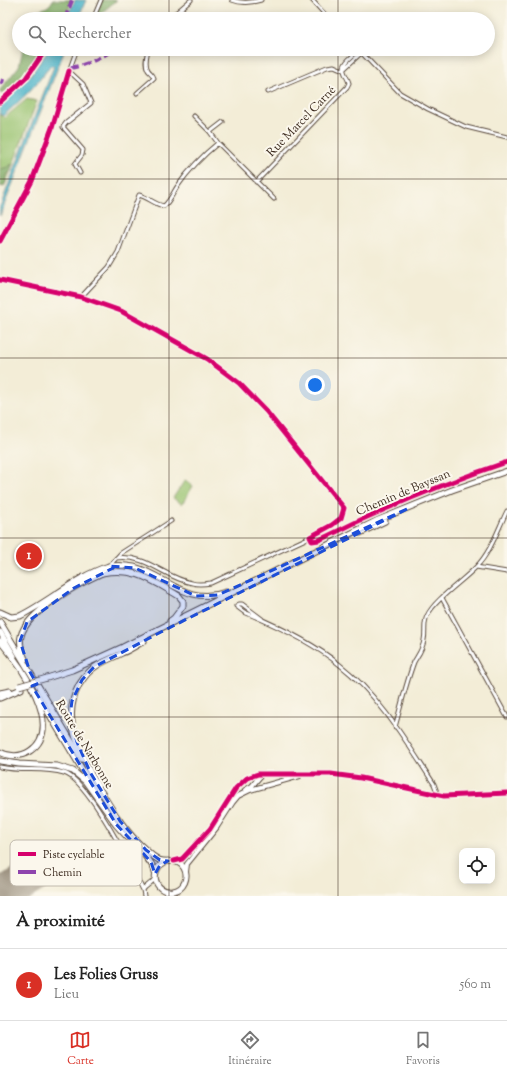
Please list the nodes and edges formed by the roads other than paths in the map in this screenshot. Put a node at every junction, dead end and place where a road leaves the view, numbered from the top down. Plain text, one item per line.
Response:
1 (102, 0) edge
2 (191, 0) edge
3 (232, 0) edge
4 (261, 0) edge
5 (312, 0) edge
6 (96, 12) edge
7 (177, 12) edge
8 (323, 12) edge
9 (74, 56) edge
10 (147, 56) edge
11 (353, 56) edge
12 (365, 56) edge
13 (343, 70) junction
14 (268, 92) dead end
15 (137, 93) dead end
16 (194, 116) dead end
17 (223, 122) dead end
18 (210, 132) junction
19 (507, 137) edge
20 (218, 143) junction
21 (80, 173) dead end
22 (256, 182) junction
23 (274, 198) dead end
24 (0, 280) edge
25 (81, 297) junction
26 (166, 335) dead end
27 (266, 411) dead end
28 (507, 462) edge
29 (507, 471) edge
30 (407, 509) junction
31 (507, 511) edge
32 (171, 521) dead end
33 (310, 537) junction
34 (116, 558) junction
35 (110, 566) junction
36 (476, 567) junction
37 (115, 570) junction
38 (272, 572) junction
39 (507, 572) edge
40 (102, 573) junction
41 (442, 598) junction
42 (0, 612) edge
43 (262, 620) junction
44 (0, 622) edge
45 (0, 632) edge
46 (0, 641) edge
47 (144, 641) junction
48 (122, 647) junction
49 (30, 672) junction
50 (47, 680) junction
51 (31, 684) junction
52 (20, 688) junction
53 (1, 691) edge
54 (0, 698) edge
55 (507, 717) edge
56 (396, 727) junction
57 (0, 752) edge
58 (0, 761) edge
59 (0, 768) edge
60 (90, 772) junction
61 (262, 774) junction
62 (306, 774) junction
63 (507, 793) edge
64 (438, 795) junction
65 (238, 796) junction
66 (116, 824) junction
67 (117, 840) edge
68 (131, 840) edge
69 (136, 840) edge
70 (142, 846) edge
71 (142, 852) edge
72 (171, 861) junction
73 (186, 872) junction
74 (155, 876) junction
75 (141, 886) edge
76 (147, 886) junction
77 (181, 887) junction
78 (161, 888) junction
79 (143, 890) junction
80 (144, 896) edge
81 (168, 896) edge
82 (175, 896) edge

1 - 6 street
2 - 7 street
3 - 4 street
5 - 8 street
9 - 21 street
10 - 15 street
11 - 13 street
12 - 19 street
13 - 14 street
13 - 22 street, Rue Marcel Carné
16 - 18 street
17 - 18 street
18 - 20 street
20 - 22 street
20 - 25 street
22 - 23 street
24 - 25 street
25 - 26 street
27 - 33 street
28 - 33 street, Chemin de Bayssan
29 - 30 main road
30 - 38 main road
30 - 47 main road
31 - 36 street
32 - 34 street
33 - 34 street
34 - 35 street
35 - 37 street
35 - 38 main road
35 - 40 street
35 - 42 main road
36 - 39 street
36 - 41 street
37 - 40 main road
37 - 48 main road
38 - 48 main road
40 - 49 main road
41 - 55 street
41 - 56 street
43 - 43 street
43 - 56 street
44 - 49 main road, Route de Narbonne
45 - 51 main road, Route de Narbonne
46 - 51 main road
47 - 50 main road
47 - 60 main road
48 - 50 main road
49 - 60 main road, Route de Narbonne
50 - 52 main road, bridge
51 - 57 main road
51 - 66 main road, Route de Narbonne
52 - 53 main road
52 - 54 main road
56 - 64 street
58 - 66 main road
59 - 67 street
60 - 69 main road, Route de Narbonne
61 - 62 street
61 - 65 street
61 - 72 street
62 - 64 street
62 - 65 street
63 - 64 street
65 - 73 street
66 - 68 main road, Route de Narbonne
70 - 72 main road, Route de Narbonne
71 - 74 main road, Route de Narbonne
72 - 73 main road
72 - 74 main road
73 - 77 main road
74 - 76 street
74 - 78 main road
75 - 79 street
76 - 78 street
76 - 79 street
77 - 78 main road
77 - 82 main road
78 - 81 main road
79 - 80 street

